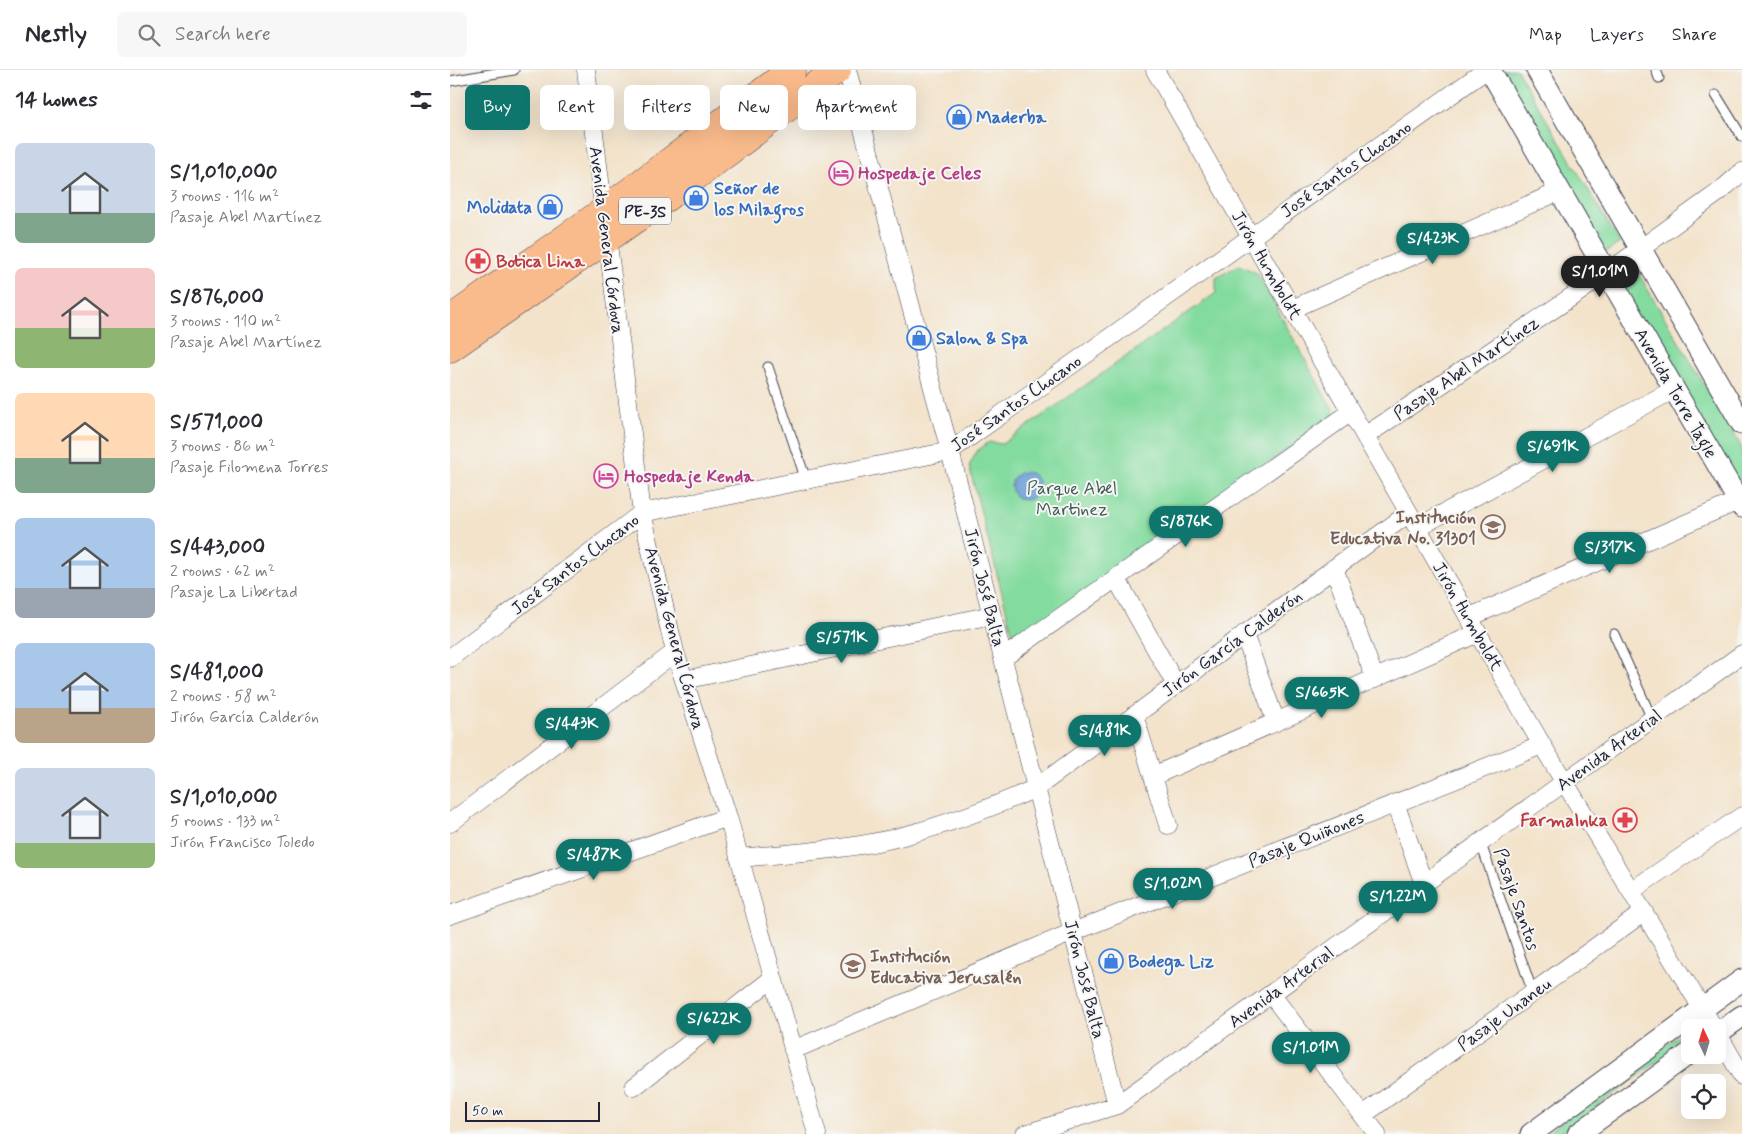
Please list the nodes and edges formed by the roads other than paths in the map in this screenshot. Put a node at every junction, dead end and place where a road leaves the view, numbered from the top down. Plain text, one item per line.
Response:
1 (514, 70) edge
2 (586, 70) edge
3 (792, 70) edge
4 (837, 70) edge
5 (847, 70) edge
6 (1155, 70) edge
7 (1486, 70) edge
8 (1490, 70) edge
9 (1537, 70) edge
10 (450, 80) edge
11 (1716, 95) dead end
12 (1742, 137) edge
13 (1742, 172) edge
14 (1560, 191) junction
15 (604, 211) junction
16 (1251, 237) junction
17 (607, 238) junction
18 (1642, 249) junction
19 (1607, 273) junction
20 (1292, 309) junction
21 (450, 320) edge
22 (450, 348) edge
23 (768, 367) dead end
24 (1674, 390) junction
25 (1351, 412) junction
26 (1742, 424) edge
27 (1365, 436) junction
28 (950, 451) junction
29 (806, 480) junction
30 (1740, 504) edge
31 (642, 513) junction
32 (1414, 520) junction
33 (1334, 568) junction
34 (1116, 578) junction
35 (992, 615) junction
36 (1470, 617) junction
37 (1478, 633) junction
38 (1244, 634) junction
39 (1614, 634) dead end
40 (675, 652) junction
41 (1742, 654) edge
42 (450, 658) edge
43 (1003, 658) junction
44 (1375, 679) junction
45 (684, 680) junction
46 (1176, 684) junction
47 (1134, 715) junction
48 (1652, 719) junction
49 (1276, 722) junction
50 (1542, 745) junction
51 (1153, 776) junction
52 (1565, 782) junction
53 (1036, 788) junction
54 (1395, 803) junction
55 (1742, 816) edge
56 (728, 817) junction
57 (450, 823) edge
58 (1168, 825) dead end
59 (1481, 844) junction
60 (740, 858) junction
61 (1424, 884) junction
62 (1631, 891) junction
63 (1644, 912) junction
64 (450, 915) edge
65 (1073, 932) junction
66 (773, 978) junction
67 (1742, 980) edge
68 (1533, 993) junction
69 (1271, 994) junction
70 (1703, 1008) junction
71 (1742, 1016) edge
72 (1709, 1019) edge
73 (1726, 1027) edge
74 (1726, 1047) edge
75 (793, 1050) junction
76 (1681, 1060) edge
77 (1742, 1076) edge
78 (634, 1088) dead end
79 (1118, 1105) junction
80 (1363, 1115) junction
81 (1054, 1130) edge
82 (816, 1134) edge
83 (1025, 1134) edge
84 (1377, 1134) edge
85 (1531, 1134) edge
86 (1578, 1134) edge

1 - 10 lane
2 - 15 street, Avenida General Córdova
3 - 15 main road, PE-3S
4 - 17 main road, PE-3S
5 - 28 street, Jirón José Balta
6 - 16 street, Jirón Humboldt
7 - 16 street, José Santos Chocano
8 - 14 street, Avenida Torre Tagle
9 - 18 street
11 - 12 lane
13 - 18 street, Pasaje Abel Martínez
14 - 19 street, Avenida Torre Tagle
14 - 20 street
15 - 17 street, Avenida General Córdova
15 - 21 main road, PE-3S
16 - 20 street, Jirón Humboldt
16 - 28 street, José Santos Chocano
17 - 22 main road, PE-3S
17 - 31 street, Avenida General Córdova
18 - 19 street, Pasaje Abel Martínez
18 - 26 street
19 - 24 street, Avenida Torre Tagle
19 - 27 street, Pasaje Abel Martínez
20 - 25 street, Jirón Humboldt
23 - 29 lane
24 - 30 street, Avenida Torre Tagle
24 - 32 street, Jirón García Calderón
25 - 27 street, Jirón Humboldt
25 - 34 street
27 - 32 street, Jirón Humboldt
28 - 29 street, José Santos Chocano
28 - 35 street, Jirón José Balta
29 - 31 street, José Santos Chocano
30 - 36 street
31 - 40 street, Avenida General Córdova
31 - 42 street, José Santos Chocano
32 - 33 street, Jirón García Calderón
32 - 36 street, Jirón Humboldt
33 - 38 street, Jirón García Calderón
33 - 44 street
34 - 43 street
34 - 46 street
35 - 43 street, Jirón José Balta
35 - 45 street
36 - 37 street, Jirón Humboldt
37 - 44 street
37 - 50 street, Jirón Humboldt
38 - 46 street, Jirón García Calderón
38 - 49 street
39 - 48 lane
40 - 45 street, Avenida General Córdova
40 - 57 street
41 - 48 street, Avenida Arterial
43 - 53 street, Jirón José Balta
44 - 49 street
45 - 56 street, Avenida General Córdova
46 - 47 street, Jirón García Calderón
47 - 51 street
47 - 53 street, Jirón García Calderón
48 - 52 street, Avenida Arterial
49 - 51 street
50 - 52 street, Jirón Humboldt
50 - 54 street, Pasaje Quiñones
51 - 58 street
52 - 59 street, Avenida Arterial
52 - 62 street, Jirón Humboldt
53 - 60 street, Jirón García Calderón
53 - 65 street, Jirón José Balta
54 - 61 street
54 - 65 street, Pasaje Quiñones
55 - 62 street
56 - 60 street, Avenida General Córdova
56 - 64 street
59 - 61 street, Avenida Arterial
59 - 68 lane, Pasaje Santos
60 - 66 street, Avenida General Córdova
61 - 69 street, Avenida Arterial
62 - 63 street, Jirón Humboldt
63 - 68 street, Pasaje Unaneu
63 - 70 street, Jirón Humboldt
65 - 75 street, Pasaje Quiñones
65 - 79 street, Jirón José Balta
66 - 75 street, Avenida General Córdova
66 - 78 street
67 - 70 street
68 - 80 street, Pasaje Unaneu
69 - 79 street, Avenida Arterial
69 - 80 street
70 - 72 street, Jirón Humboldt
70 - 85 street
71 - 73 street
74 - 77 street
75 - 82 street, Avenida General Córdova
76 - 86 street
79 - 81 street, Avenida Arterial
80 - 84 street
81 - 83 street, Avenida Arterial

